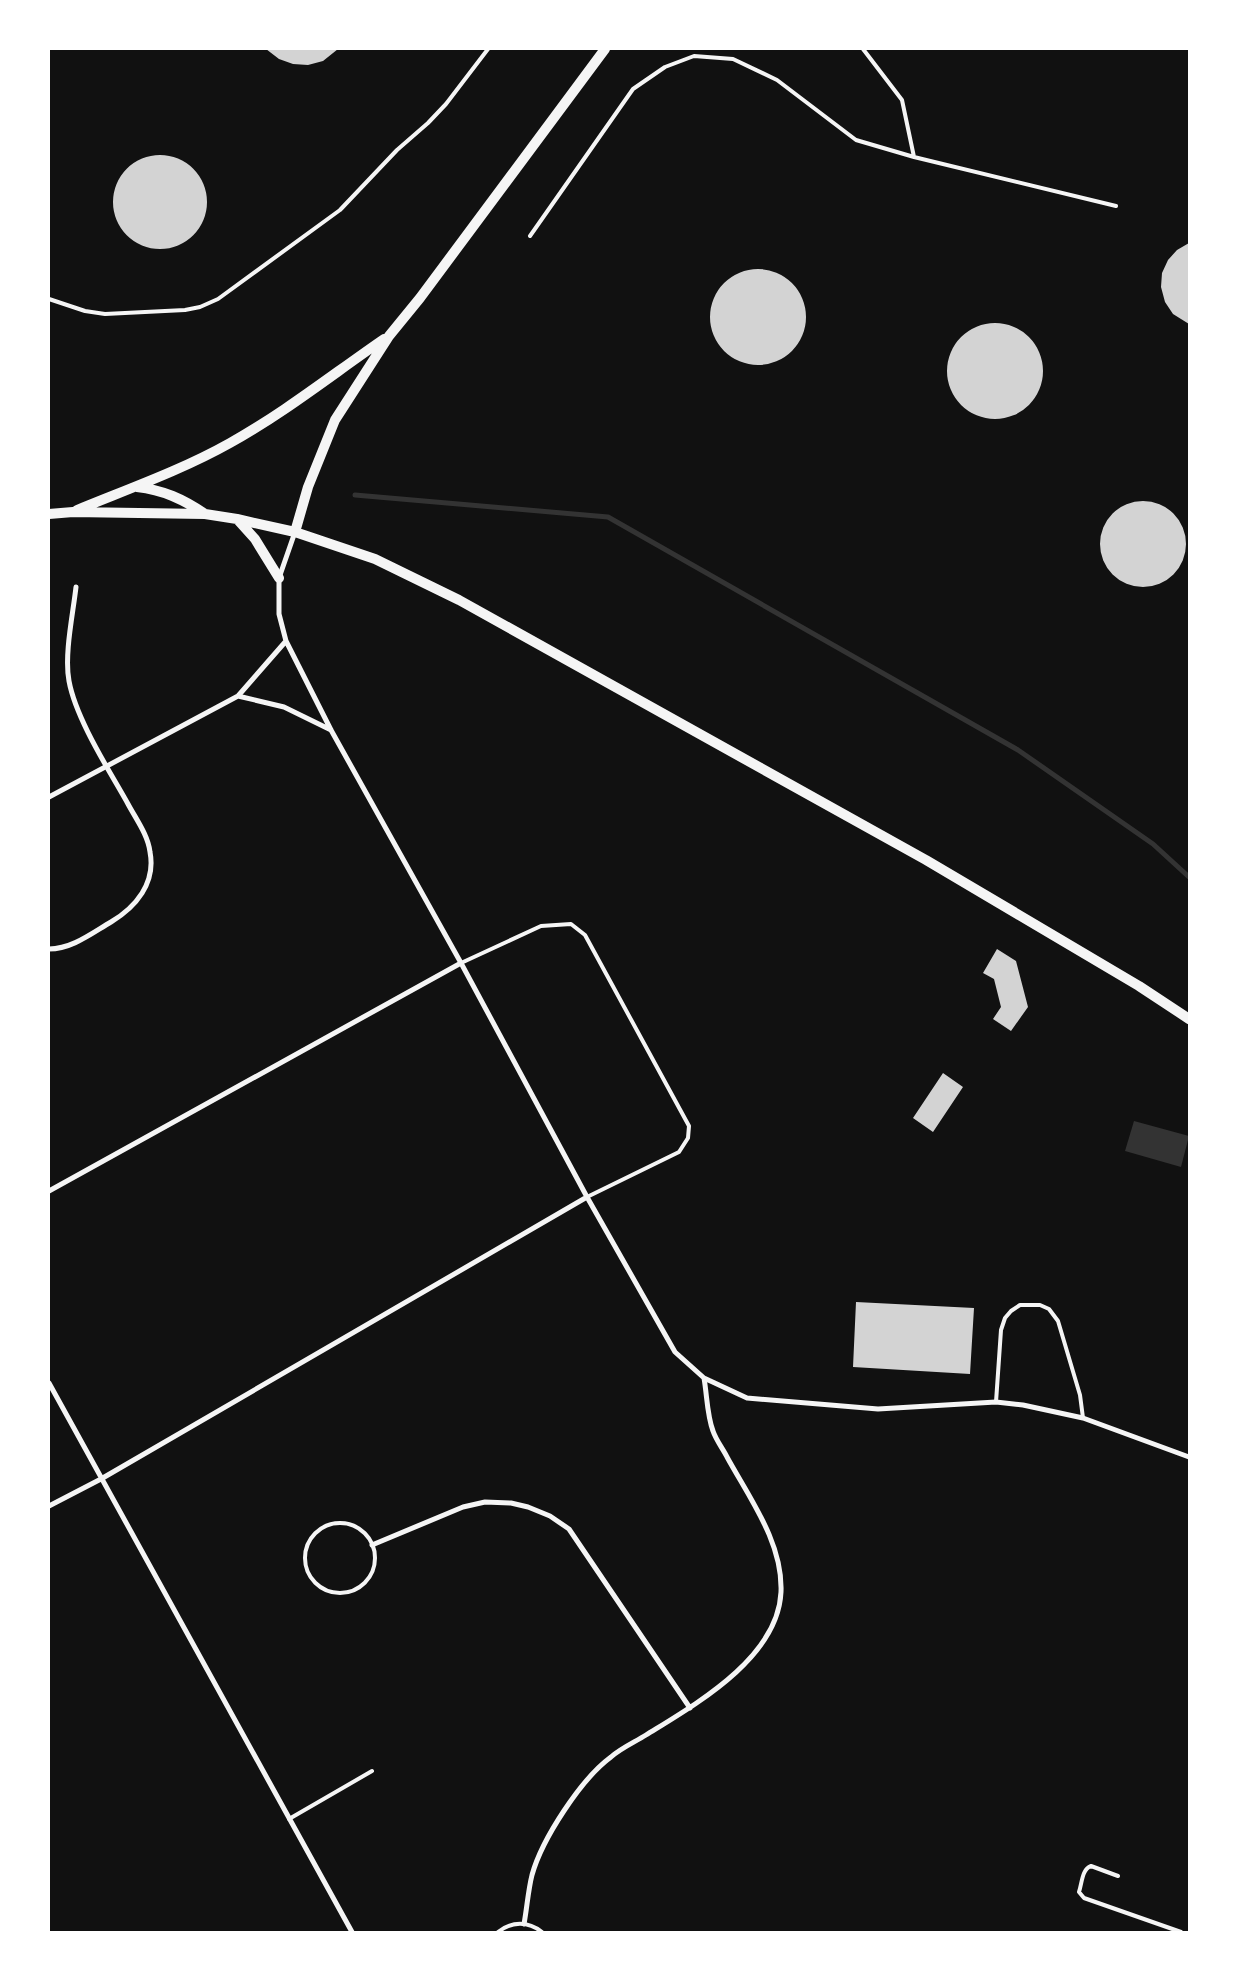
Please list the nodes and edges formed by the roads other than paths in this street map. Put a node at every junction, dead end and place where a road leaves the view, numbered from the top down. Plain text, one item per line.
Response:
1 (488, 49) edge
2 (605, 49) edge
3 (862, 49) edge
4 (914, 157) junction
5 (1116, 206) dead end
6 (530, 236) dead end
7 (49, 299) edge
8 (389, 336) junction
9 (135, 486) junction
10 (73, 512) junction
11 (49, 514) edge
12 (205, 514) junction
13 (237, 519) junction
14 (294, 532) junction
15 (279, 578) junction
16 (76, 587) dead end
17 (286, 642) junction
18 (238, 696) junction
19 (331, 730) junction
20 (107, 766) junction
21 (49, 797) edge
22 (49, 948) edge
23 (461, 963) junction
24 (1189, 1019) edge
25 (49, 1191) edge
26 (587, 1197) junction
27 (704, 1378) junction
28 (49, 1384) edge
29 (996, 1402) junction
30 (1083, 1418) junction
31 (1189, 1457) edge
32 (101, 1479) junction
33 (49, 1506) edge
34 (372, 1545) junction
35 (690, 1708) junction
36 (372, 1771) dead end
37 (290, 1819) junction
38 (1118, 1876) dead end
39 (524, 1924) junction
40 (352, 1932) edge
41 (498, 1932) edge
42 (542, 1932) edge
43 (1181, 1932) edge

1 - 7 lane
2 - 8 main road
3 - 4 lane
4 - 5 lane
4 - 6 lane
8 - 9 main road
8 - 14 main road
9 - 10 main road
9 - 12 main road
10 - 11 main road
10 - 12 main road
12 - 13 main road
13 - 14 main road
13 - 15 main road
14 - 15 street
14 - 24 main road
15 - 17 street
16 - 20 street
17 - 18 street
17 - 19 street
18 - 19 street
18 - 20 street
19 - 23 street
20 - 21 street
20 - 22 street
23 - 25 street
23 - 26 street
23 - 26 lane
26 - 27 street
26 - 32 street
27 - 29 street
27 - 35 street
28 - 32 street
29 - 30 street
29 - 30 lane
30 - 31 street
32 - 33 street
32 - 37 street
34 - 34 lane
34 - 35 street
35 - 39 street
36 - 37 lane
37 - 40 street
38 - 43 lane
39 - 41 lane
39 - 42 lane

